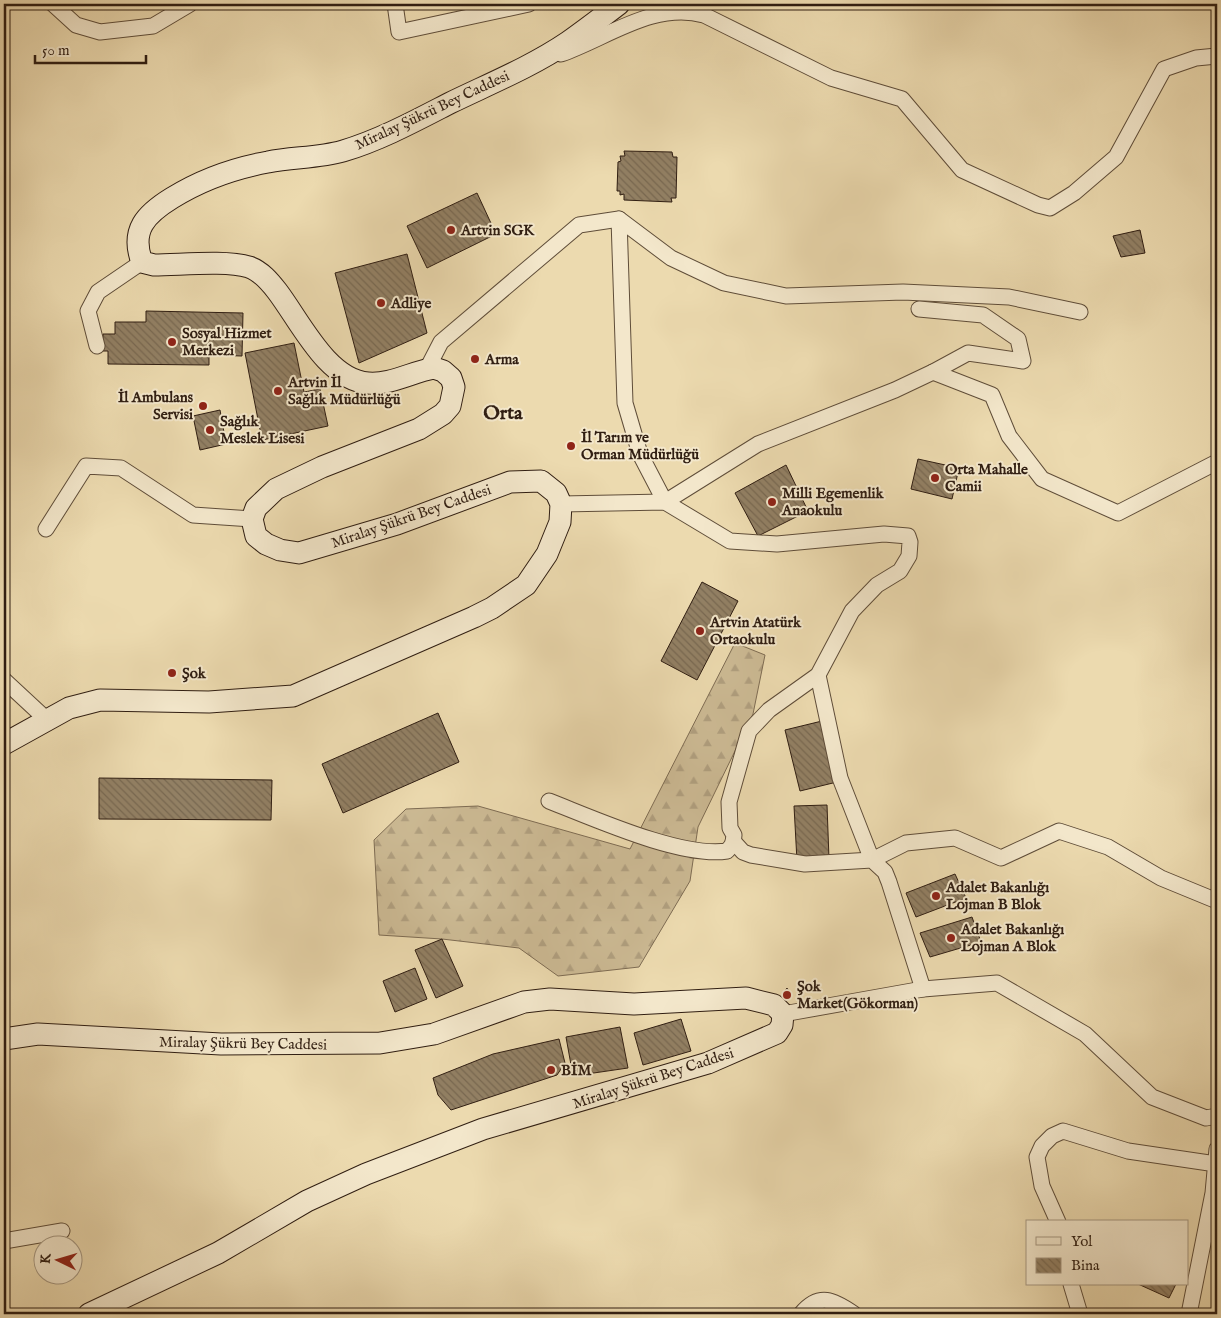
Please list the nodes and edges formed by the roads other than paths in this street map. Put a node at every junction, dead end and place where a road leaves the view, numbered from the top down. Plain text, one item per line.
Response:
1 (53, 4) edge
2 (190, 4) edge
3 (395, 4) edge
4 (529, 4) edge
5 (619, 4) edge
6 (1217, 56) edge
7 (528, 65) junction
8 (619, 219) junction
9 (142, 262) junction
10 (919, 309) dead end
11 (1080, 312) dead end
12 (97, 346) dead end
13 (427, 369) junction
14 (933, 372) junction
15 (1217, 462) edge
16 (665, 502) junction
17 (561, 504) junction
18 (252, 519) junction
19 (46, 529) dead end
20 (818, 675) junction
21 (4, 680) edge
22 (46, 719) junction
23 (4, 744) edge
24 (549, 801) dead end
25 (733, 841) junction
26 (872, 860) junction
27 (1217, 901) edge
28 (923, 990) junction
29 (783, 1014) junction
30 (4, 1039) edge
31 (1217, 1116) edge
32 (1216, 1156) edge
33 (1057, 1220) edge
34 (62, 1231) dead end
35 (4, 1241) edge
36 (1072, 1286) edge
37 (88, 1314) edge
38 (801, 1314) edge
39 (854, 1314) edge
40 (1080, 1314) edge
41 (1189, 1314) edge

1 - 2 street
3 - 4 street
5 - 7 main road, Miralay Şükrü Bey Caddesi
6 - 7 street
7 - 9 main road, Miralay Şükrü Bey Caddesi
8 - 11 street
8 - 13 street
8 - 16 street
9 - 12 street
9 - 13 main road
10 - 14 street
13 - 18 main road
14 - 15 street
14 - 16 street
16 - 17 street
16 - 20 street
17 - 18 main road, Miralay Şükrü Bey Caddesi
17 - 22 main road
18 - 19 street
20 - 25 street
20 - 26 street
21 - 22 street
22 - 23 main road
24 - 25 street
25 - 26 street
26 - 27 street
26 - 28 street
28 - 29 street
28 - 31 street
29 - 30 main road, Miralay Şükrü Bey Caddesi
29 - 37 main road, Miralay Şükrü Bey Caddesi
32 - 33 street
32 - 41 street
34 - 35 street
36 - 40 street
38 - 39 street

